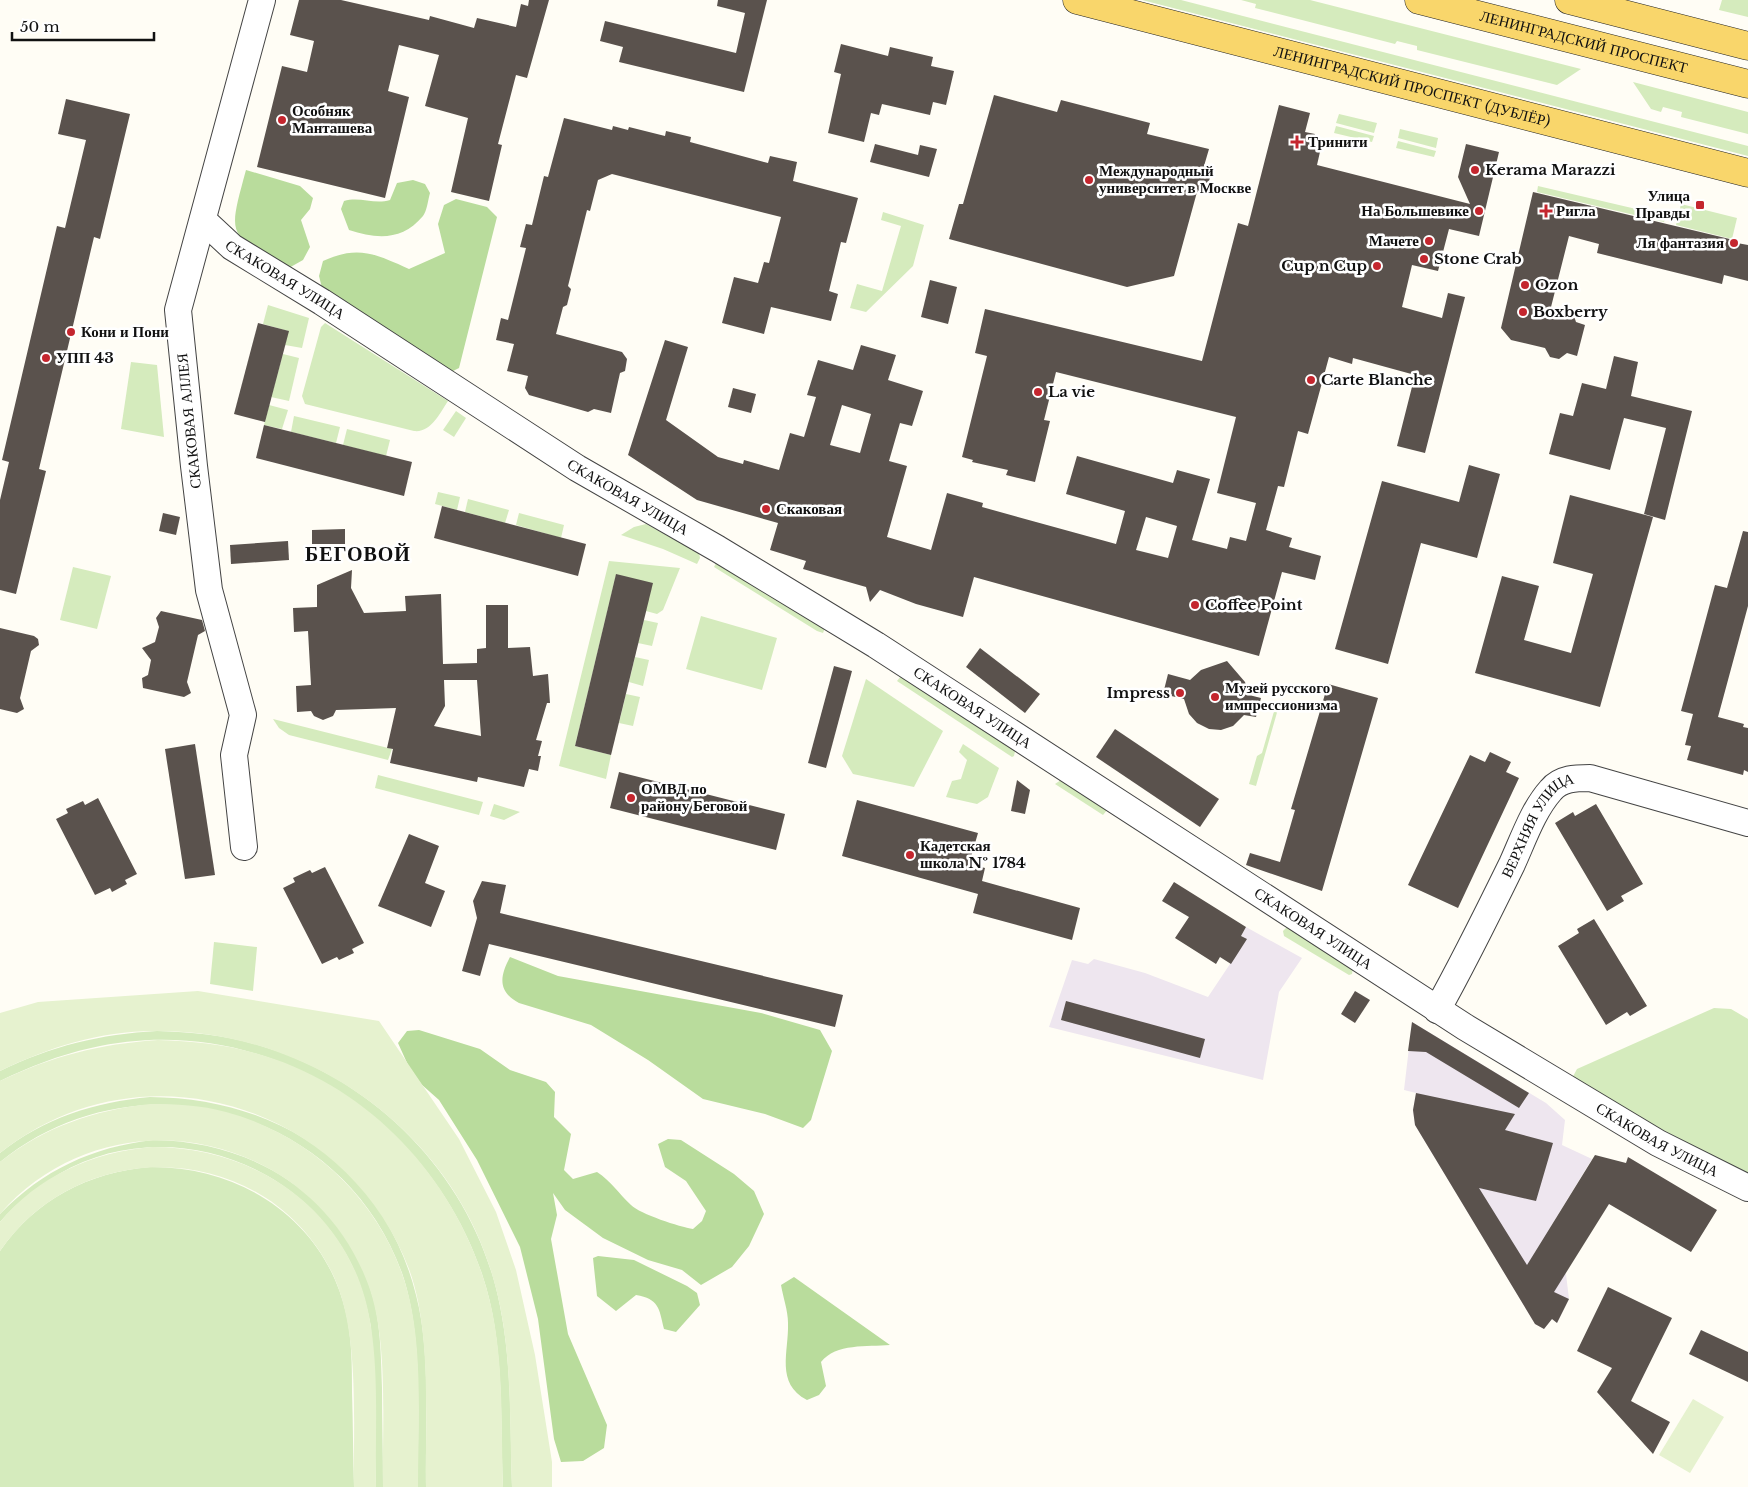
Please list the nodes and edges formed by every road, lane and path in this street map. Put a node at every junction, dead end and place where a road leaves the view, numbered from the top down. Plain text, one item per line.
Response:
1 (262, 0) edge
2 (1077, 0) edge
3 (1419, 0) edge
4 (1569, 0) edge
5 (1748, 46) edge
6 (1748, 84) edge
7 (1748, 173) edge
8 (203, 220) junction
9 (1748, 823) edge
10 (244, 847) dead end
11 (1437, 1010) junction
12 (1748, 1188) edge

1 - 8 street, СКАКОВАЯ АЛЛЕЯ
2 - 7 main road, ЛЕНИНГРАДСКИЙ ПРОСПЕКТ (ДУБЛЁР)
3 - 6 main road, ЛЕНИНГРАДСКИЙ ПРОСПЕКТ
4 - 5 main road
8 - 10 street, СКАКОВАЯ АЛЛЕЯ
8 - 11 street, СКАКОВАЯ УЛИЦА
9 - 11 street, ВЕРХНЯЯ УЛИЦА
11 - 12 street, СКАКОВАЯ УЛИЦА

